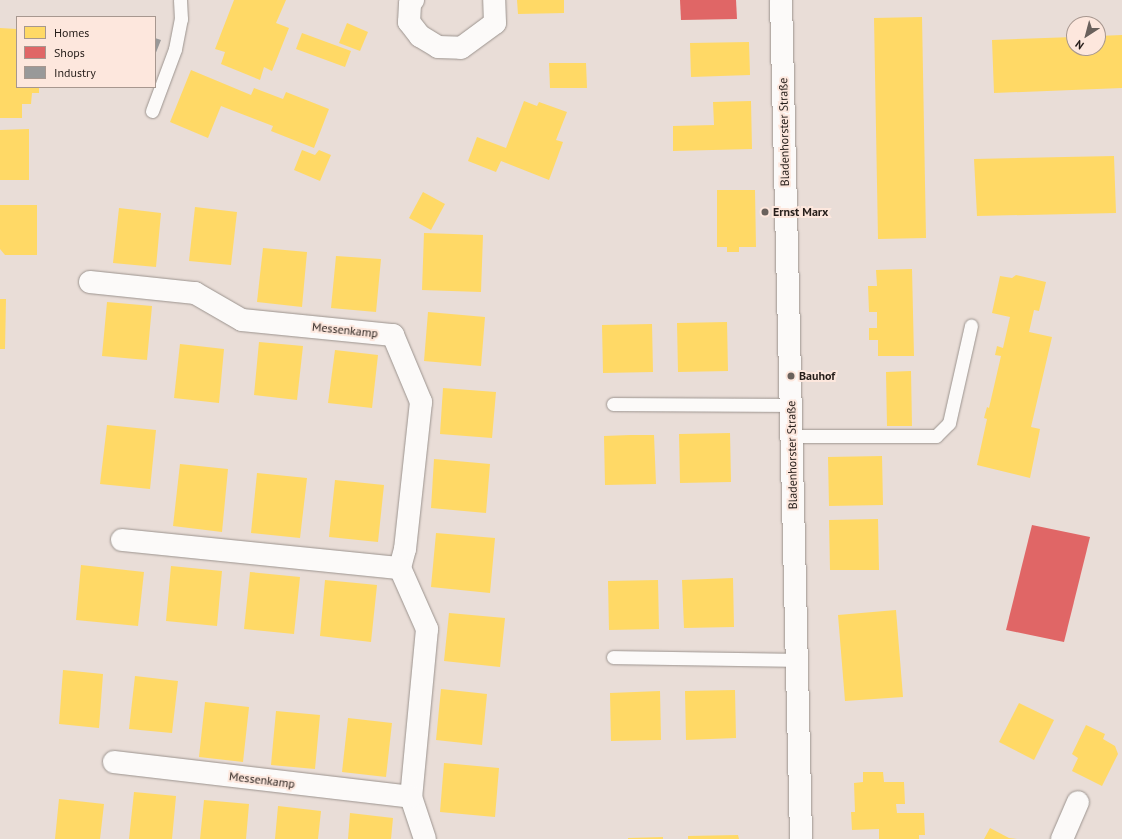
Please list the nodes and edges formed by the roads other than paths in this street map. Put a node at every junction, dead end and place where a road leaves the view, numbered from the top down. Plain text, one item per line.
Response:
1 (180, 0) edge
2 (413, 0) edge
3 (494, 0) edge
4 (781, 0) edge
5 (152, 112) dead end
6 (90, 282) dead end
7 (971, 325) dead end
8 (613, 404) dead end
9 (791, 405) junction
10 (792, 436) junction
11 (122, 540) dead end
12 (400, 568) junction
13 (613, 657) dead end
14 (797, 660) junction
15 (114, 762) dead end
16 (411, 797) junction
17 (1078, 802) dead end
18 (426, 839) edge
19 (801, 839) edge
20 (1062, 839) edge

1 - 5 lane
2 - 3 street
4 - 9 street, Bladenhorster Straße
6 - 12 street, Messenkamp
7 - 10 lane
8 - 9 lane
9 - 10 street, Bladenhorster Straße
10 - 14 street, Bladenhorster Straße
11 - 12 street
12 - 16 street
13 - 14 lane
14 - 19 street, Bladenhorster Straße
15 - 16 street, Messenkamp
16 - 18 street
17 - 20 street

